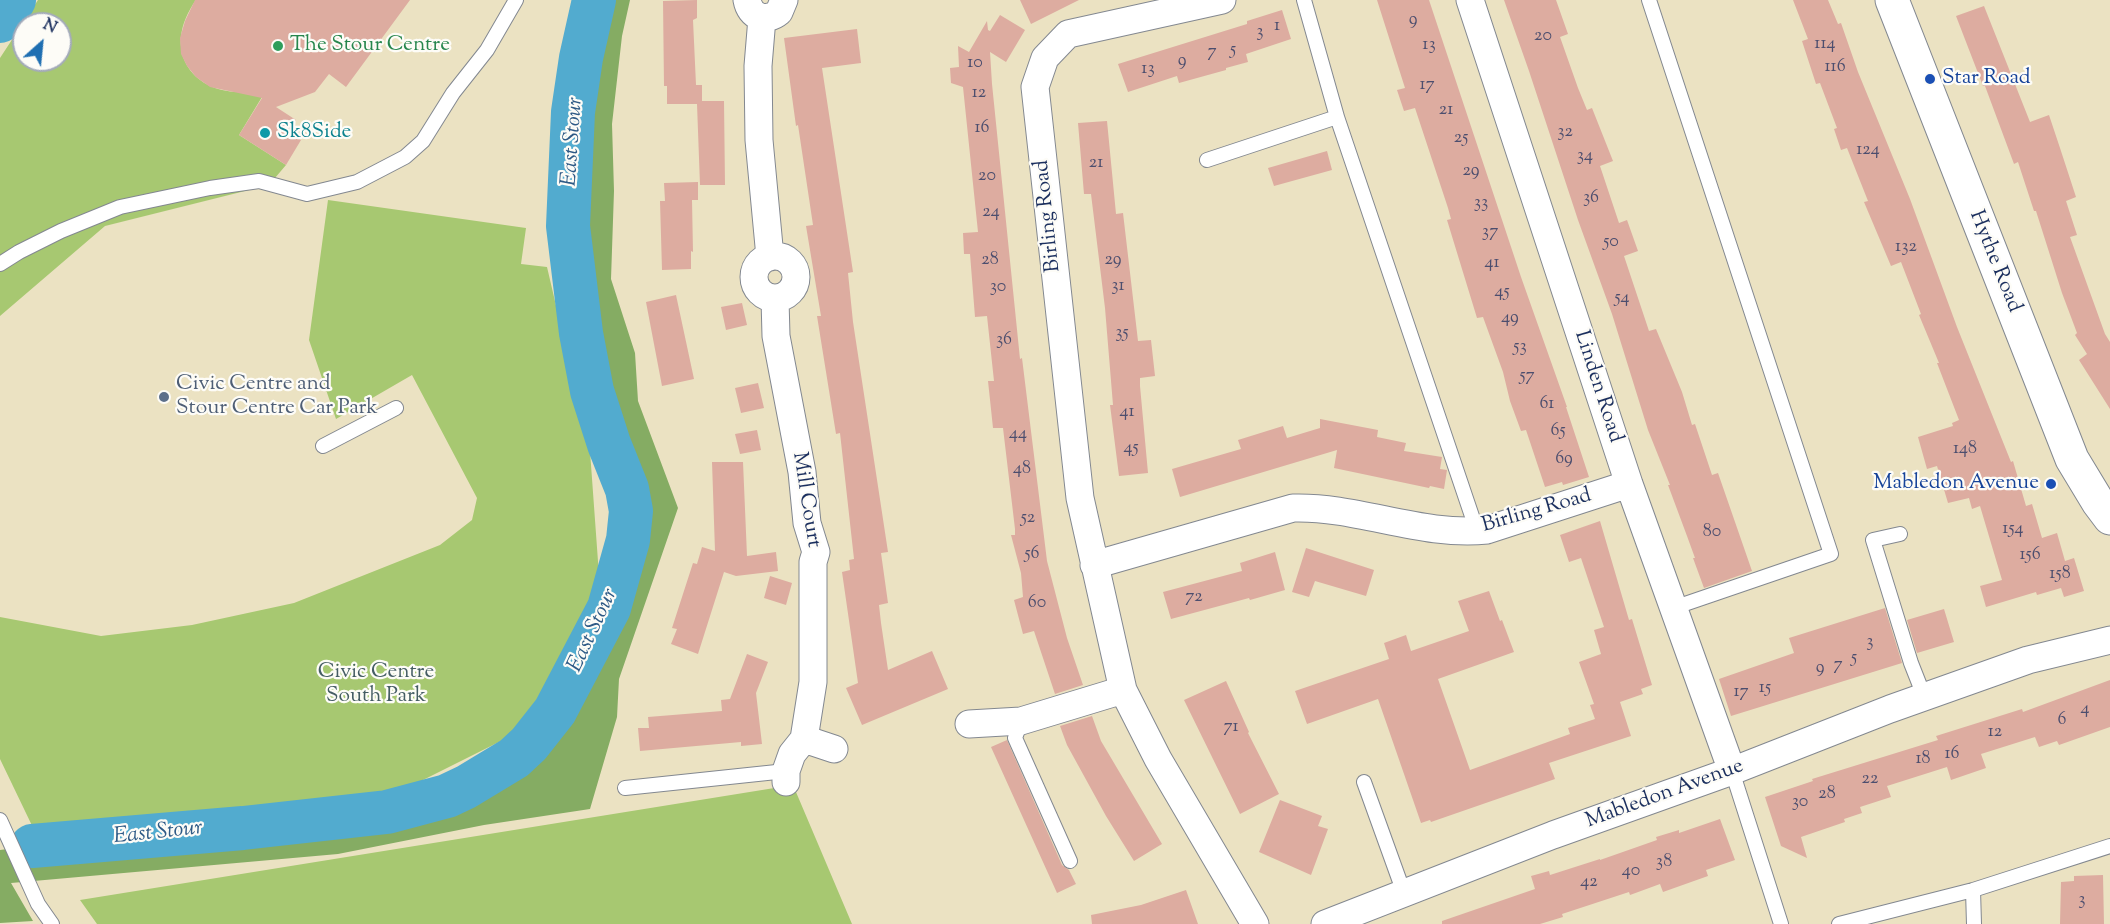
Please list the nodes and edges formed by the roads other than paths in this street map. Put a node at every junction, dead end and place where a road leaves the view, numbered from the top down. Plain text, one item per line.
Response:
1 (516, 0) edge
2 (784, 0) edge
3 (1222, 0) edge
4 (1304, 0) edge
5 (1470, 0) edge
6 (1649, 0) edge
7 (1895, 1) edge
8 (754, 9) edge
9 (1337, 117) junction
10 (1207, 160) dead end
11 (0, 264) edge
12 (396, 408) dead end
13 (323, 446) dead end
14 (1629, 484) junction
15 (2110, 518) edge
16 (1476, 531) junction
17 (1900, 534) dead end
18 (1094, 565) junction
19 (1673, 608) junction
20 (2110, 640) edge
21 (1123, 690) junction
22 (1924, 696) junction
23 (1021, 721) junction
24 (969, 724) dead end
25 (804, 739) junction
26 (834, 749) dead end
27 (1732, 771) junction
28 (786, 776) joint
29 (1364, 782) dead end
30 (625, 788) dead end
31 (0, 820) edge
32 (2110, 846) edge
33 (1070, 861) dead end
34 (1974, 890) junction
35 (1404, 893) junction
36 (52, 924) edge
37 (1255, 924) edge
38 (1325, 924) edge
39 (1781, 924) edge
40 (1839, 924) edge
41 (1974, 924) edge

1 - 11 lane
2 - 8 street, Mill Court
3 - 18 street, Birling Road
4 - 9 lane
5 - 14 street, Linden Road
6 - 19 lane
7 - 15 main road, Hythe Road
8 - 25 street, Mill Court
9 - 10 lane
9 - 16 lane
12 - 13 lane
14 - 16 street, Birling Road
14 - 19 street, Linden Road
16 - 18 street, Birling Road
17 - 22 lane
18 - 21 street, Birling Road
19 - 27 street, Linden Road
20 - 22 street, Mabledon Avenue
21 - 23 street
21 - 37 street, Birling Road
22 - 27 street, Mabledon Avenue
23 - 24 street
23 - 33 lane
25 - 26 street
25 - 28 street, Mill Court
27 - 35 street, Mabledon Avenue
27 - 39 lane
28 - 30 lane
29 - 35 lane
31 - 36 lane
32 - 34 lane
34 - 40 lane
34 - 41 lane
35 - 38 street, Mabledon Avenue

